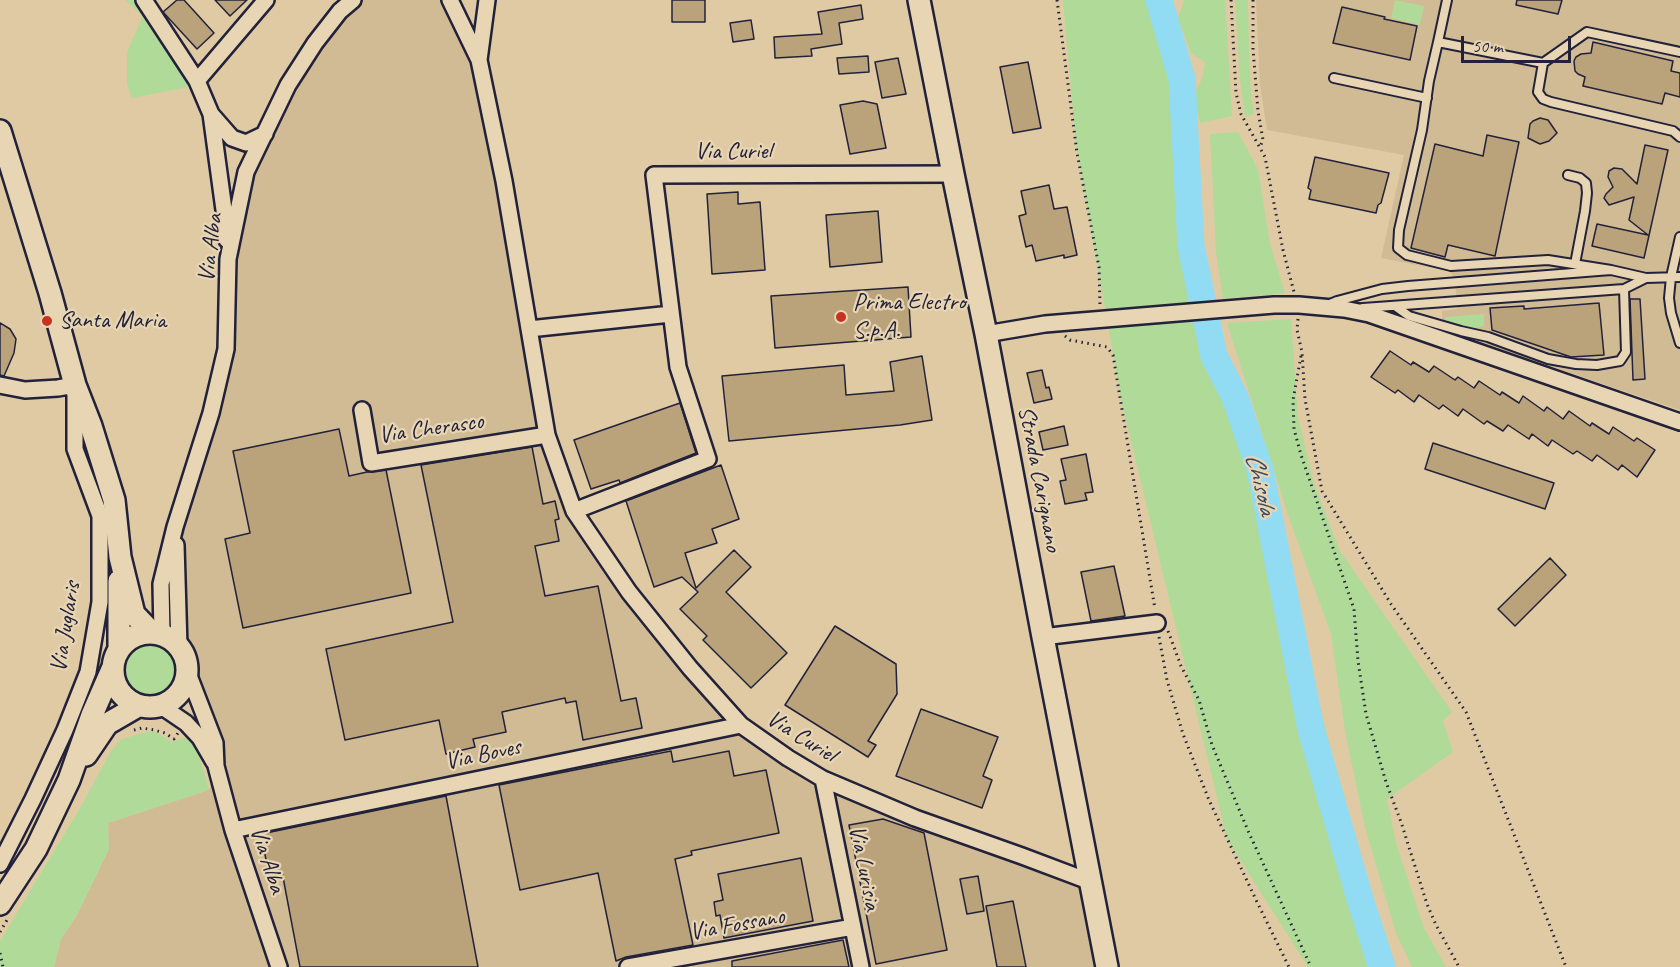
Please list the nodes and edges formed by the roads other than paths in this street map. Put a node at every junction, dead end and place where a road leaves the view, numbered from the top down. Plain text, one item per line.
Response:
1 (144, 0) edge
2 (266, 0) edge
3 (353, 0) edge
4 (450, 0) edge
5 (487, 0) edge
6 (919, 0) edge
7 (1447, 0) edge
8 (1438, 42) junction
9 (1680, 52) edge
10 (479, 60) junction
11 (1543, 63) junction
12 (1335, 78) dead end
13 (197, 81) junction
14 (1427, 98) junction
15 (211, 114) junction
16 (0, 131) edge
17 (265, 134) junction
18 (1680, 137) edge
19 (217, 161) junction
20 (246, 172) junction
21 (953, 174) junction
22 (1568, 175) dead end
23 (1680, 237) edge
24 (228, 259) junction
25 (1575, 264) junction
26 (1611, 270) junction
27 (1671, 277) junction
28 (1680, 277) edge
29 (1646, 278) junction
30 (1624, 289) junction
31 (1395, 306) junction
32 (1325, 307) junction
33 (1344, 309) junction
34 (671, 314) junction
35 (529, 329) junction
36 (986, 334) junction
37 (1680, 343) edge
38 (75, 384) junction
39 (0, 385) edge
40 (362, 410) dead end
41 (1680, 423) edge
42 (547, 435) junction
43 (574, 511) junction
44 (120, 557) junction
45 (1157, 624) road end
46 (1043, 637) junction
47 (164, 638) junction
48 (116, 658) junction
49 (188, 673) junction
50 (138, 706) junction
51 (161, 706) junction
52 (741, 725) junction
53 (216, 766) junction
54 (823, 779) junction
55 (69, 780) junction
56 (233, 830) junction
57 (0, 864) edge
58 (1091, 882) junction
59 (6, 908) edge
60 (853, 927) junction
61 (279, 967) edge
62 (628, 967) edge
63 (861, 967) edge
64 (1107, 967) edge

1 - 13 street
2 - 13 street
3 - 17 street, Via Alba
4 - 10 street, Via Curiel
5 - 10 street, Via Curiel
6 - 21 street, Strada Carignano
7 - 8 lane
8 - 11 lane
8 - 14 lane
9 - 11 lane
10 - 35 street, Via Curiel
11 - 18 lane
12 - 14 lane
13 - 15 street
14 - 25 lane
15 - 17 street
15 - 19 street
16 - 38 street, Via Juglaris
17 - 20 street, Via Alba
19 - 20 street
19 - 24 street
20 - 24 street, Via Alba
21 - 34 street, Via Curiel
21 - 36 street, Strada Carignano
22 - 25 lane
23 - 27 lane
24 - 47 street, Via Alba
25 - 26 lane
26 - 29 lane
26 - 32 lane
27 - 28 lane
27 - 29 lane
27 - 37 lane
29 - 30 lane
30 - 31 lane
30 - 31 lane
31 - 33 lane
32 - 33 street
32 - 36 street
33 - 41 street
34 - 35 street
34 - 43 street, Via Curiel
35 - 42 street, Via Curiel
36 - 46 street, Strada Carignano
38 - 39 street
38 - 44 street, Via Juglaris
38 - 57 street, Via Juglaris
40 - 42 street, Via Cherasco
42 - 43 street, Via Curiel
43 - 52 street, Via Curiel
44 - 47 street, Via Juglaris
44 - 48 street, Via Juglaris
45 - 46 street
46 - 58 street, Strada Carignano
47 - 48 street
47 - 49 street
48 - 50 street
48 - 55 street, Via Juglaris
49 - 51 street
49 - 53 street, Via Alba
50 - 51 street
50 - 55 street, Via Juglaris
51 - 53 street, Via Alba
52 - 54 street, Via Curiel
52 - 56 street, Via Boves
53 - 56 street, Via Alba
54 - 58 street, Via Curiel
54 - 60 street, Via Lurisia
55 - 59 street, Via Juglaris
56 - 61 street, Via Alba
58 - 64 street, Strada Carignano
60 - 62 street, Via Fossano
60 - 63 street, Via Lurisia

